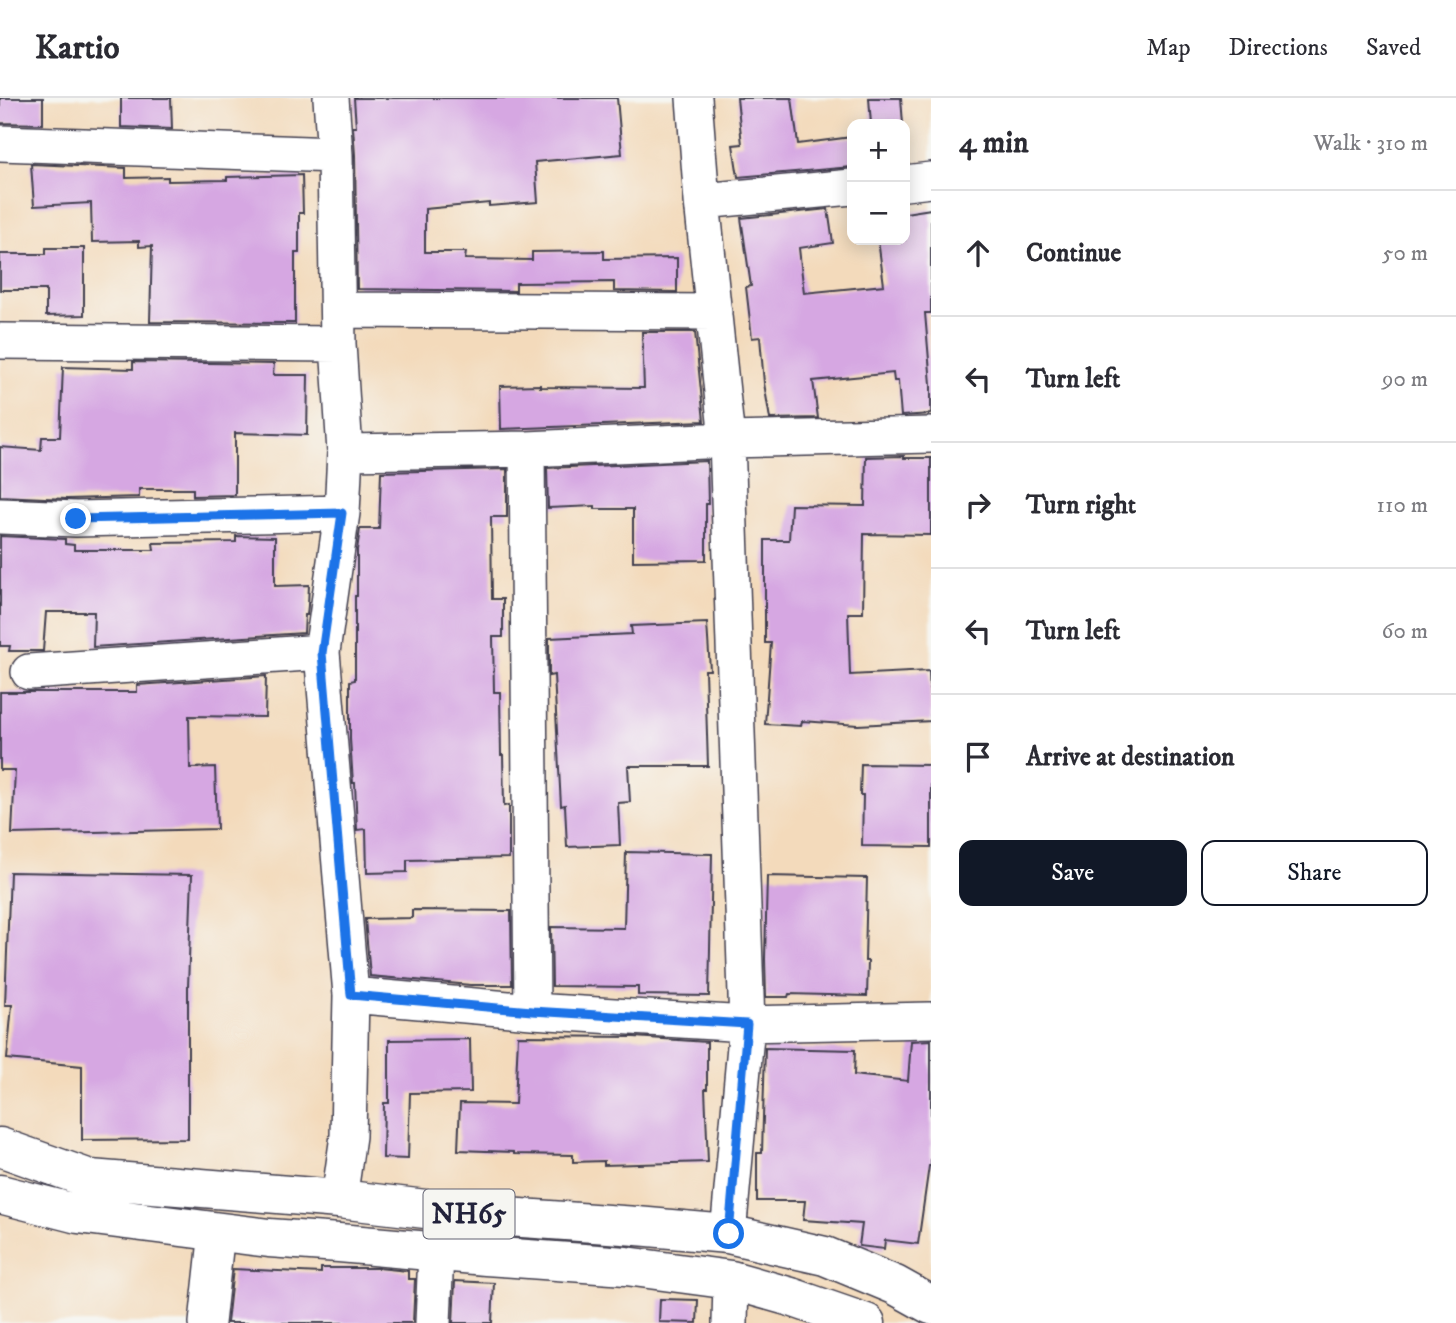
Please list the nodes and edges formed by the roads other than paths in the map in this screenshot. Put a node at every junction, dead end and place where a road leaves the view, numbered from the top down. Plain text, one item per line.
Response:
1 (331, 98) edge
2 (694, 98) edge
3 (0, 143) edge
4 (335, 155) junction
5 (931, 180) edge
6 (910, 182) edge
7 (847, 187) edge
8 (702, 201) junction
9 (338, 310) junction
10 (714, 312) junction
11 (0, 341) edge
12 (338, 344) junction
13 (931, 435) edge
14 (727, 440) junction
15 (527, 449) junction
16 (345, 452) junction
17 (342, 513) junction
18 (0, 516) edge
19 (322, 653) junction
20 (29, 672) dead end
21 (351, 995) junction
22 (532, 1011) junction
23 (931, 1020) edge
24 (747, 1024) junction
25 (0, 1147) edge
26 (0, 1194) edge
27 (339, 1199) junction
28 (217, 1231) junction
29 (729, 1234) junction
30 (436, 1252) junction
31 (731, 1280) junction
32 (931, 1305) edge
33 (207, 1323) edge
34 (433, 1323) edge
35 (730, 1323) edge
36 (866, 1323) edge

1 - 4 street
2 - 8 street
3 - 4 street
4 - 9 street
5 - 6 street
7 - 8 street
8 - 10 street
9 - 10 street
9 - 12 street
10 - 14 street
11 - 12 street
12 - 16 street
13 - 14 street
14 - 15 street
14 - 24 street
15 - 16 street
15 - 22 street
16 - 17 street
17 - 18 street
17 - 19 street
19 - 20 street
19 - 21 street
21 - 22 street
21 - 27 street
22 - 24 street
23 - 24 street
24 - 29 street
25 - 27 highway, NH65
26 - 28 highway, NH65
27 - 29 highway, NH65
28 - 30 highway, NH65
28 - 33 street
29 - 32 highway, NH65
30 - 31 highway, NH65
30 - 34 street
31 - 35 street
31 - 36 highway, NH65

